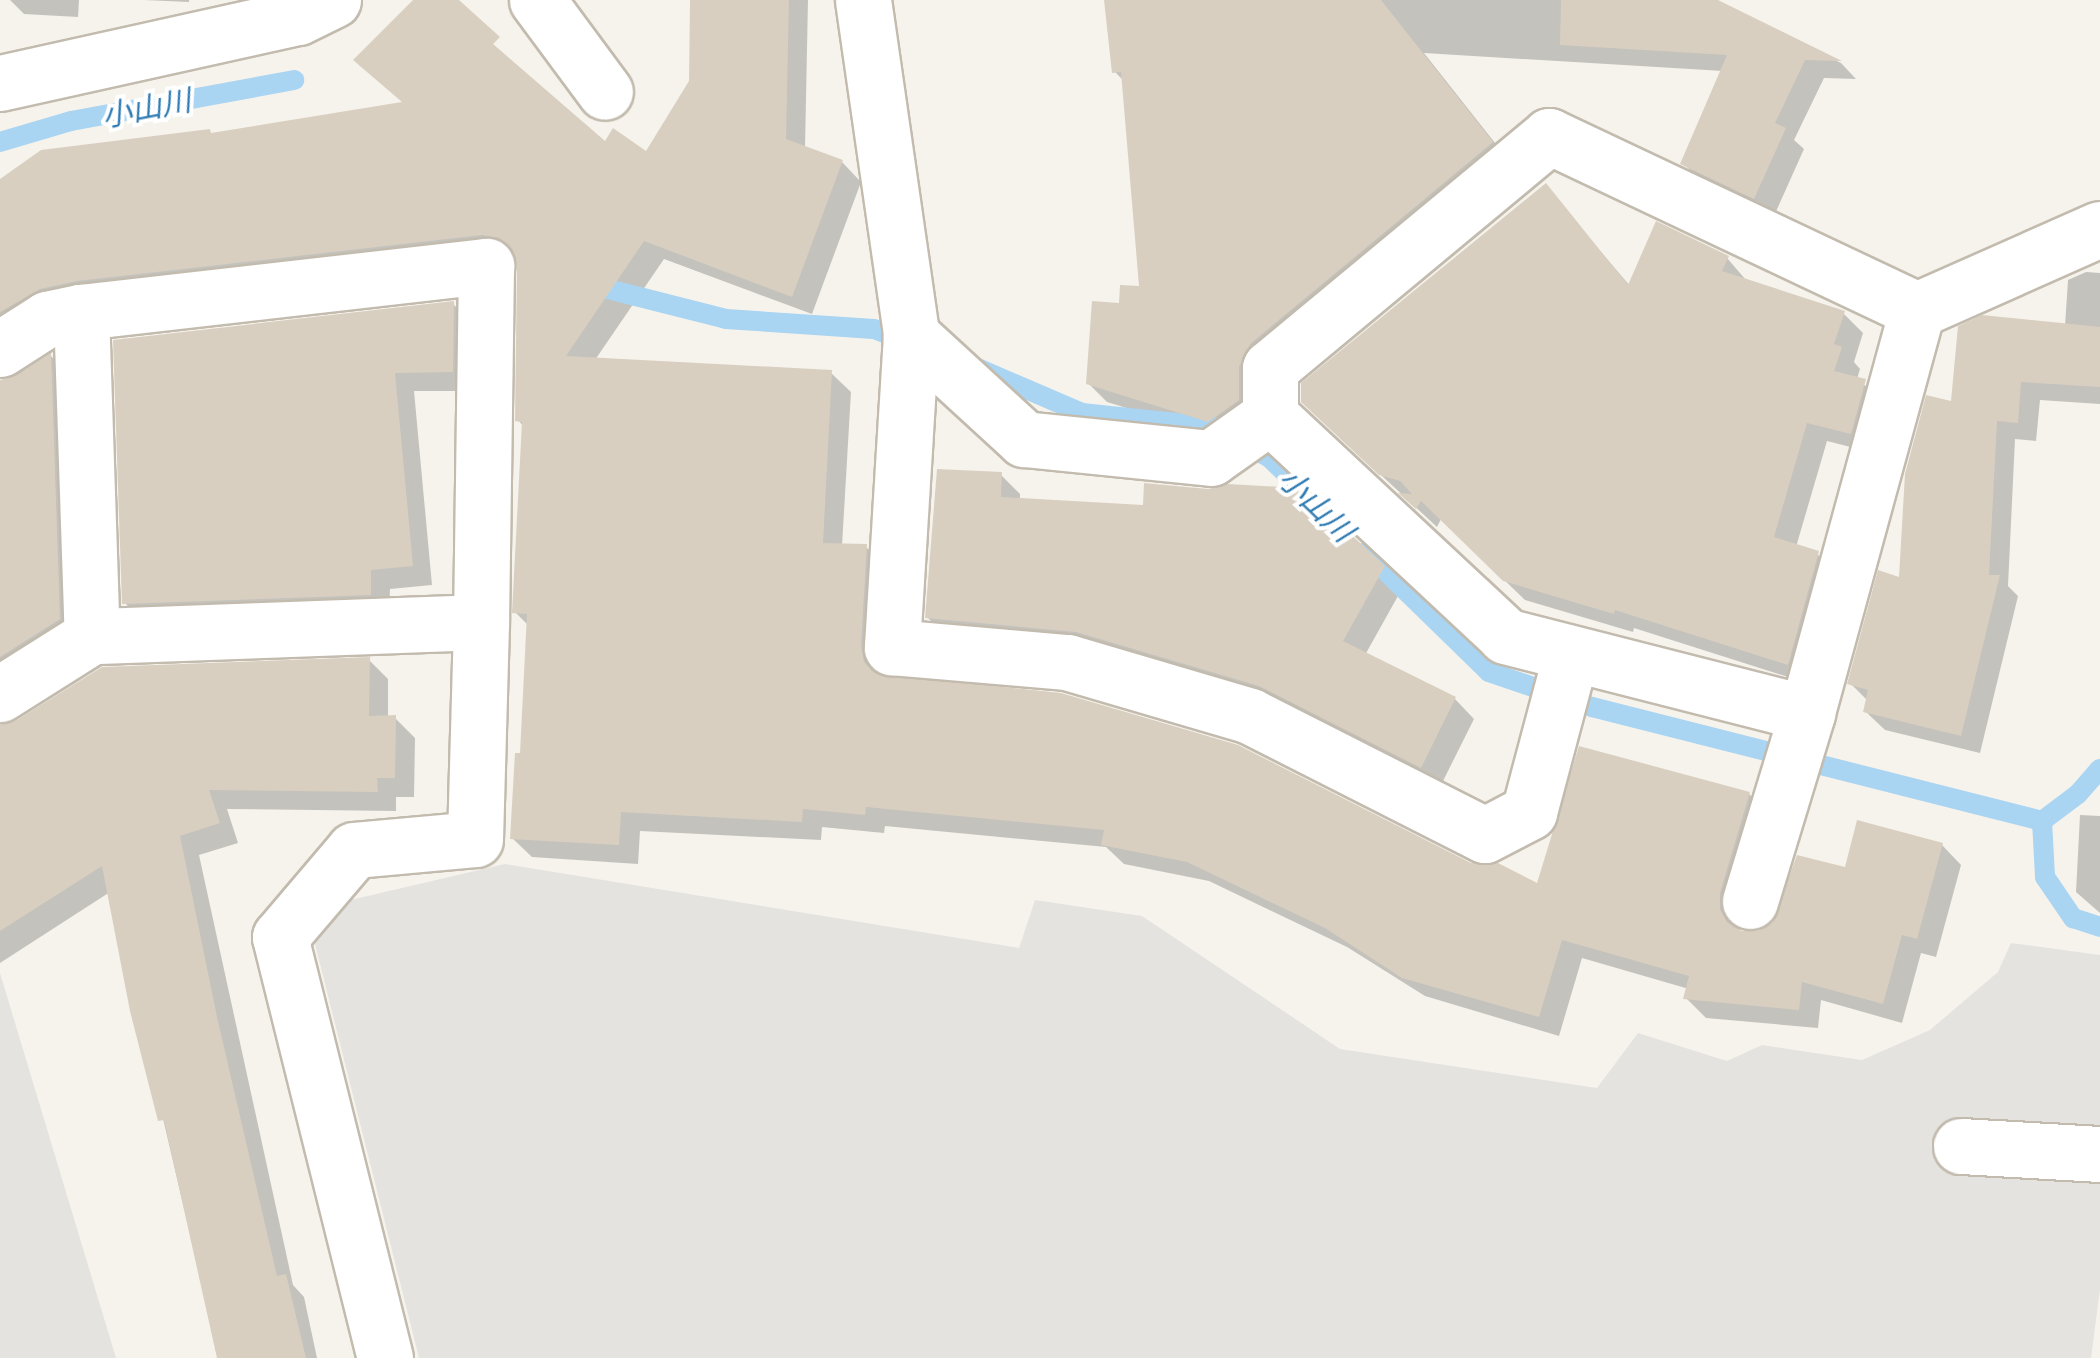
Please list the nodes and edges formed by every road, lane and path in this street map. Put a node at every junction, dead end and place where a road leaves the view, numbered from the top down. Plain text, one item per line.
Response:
1 (333, 0) edge
2 (537, 0) edge
3 (863, 0) edge
4 (0, 84) edge
5 (605, 92) dead end
6 (2100, 229) edge
7 (1917, 310) junction
8 (80, 312) junction
9 (912, 335) junction
10 (0, 349) edge
11 (1270, 416) junction
12 (481, 622) junction
13 (92, 636) junction
14 (1571, 657) junction
15 (0, 694) edge
16 (1806, 715) junction
17 (1750, 901) dead end
18 (1961, 1146) dead end
19 (2100, 1154) edge
20 (385, 1358) edge

1 - 4 street
2 - 5 street
3 - 9 street
6 - 7 street
7 - 11 street
7 - 16 street
8 - 10 street
8 - 12 street
8 - 13 street
9 - 11 street
9 - 14 street
11 - 14 street
12 - 13 street
12 - 20 street
13 - 15 street
14 - 16 street
16 - 17 street
18 - 19 street

